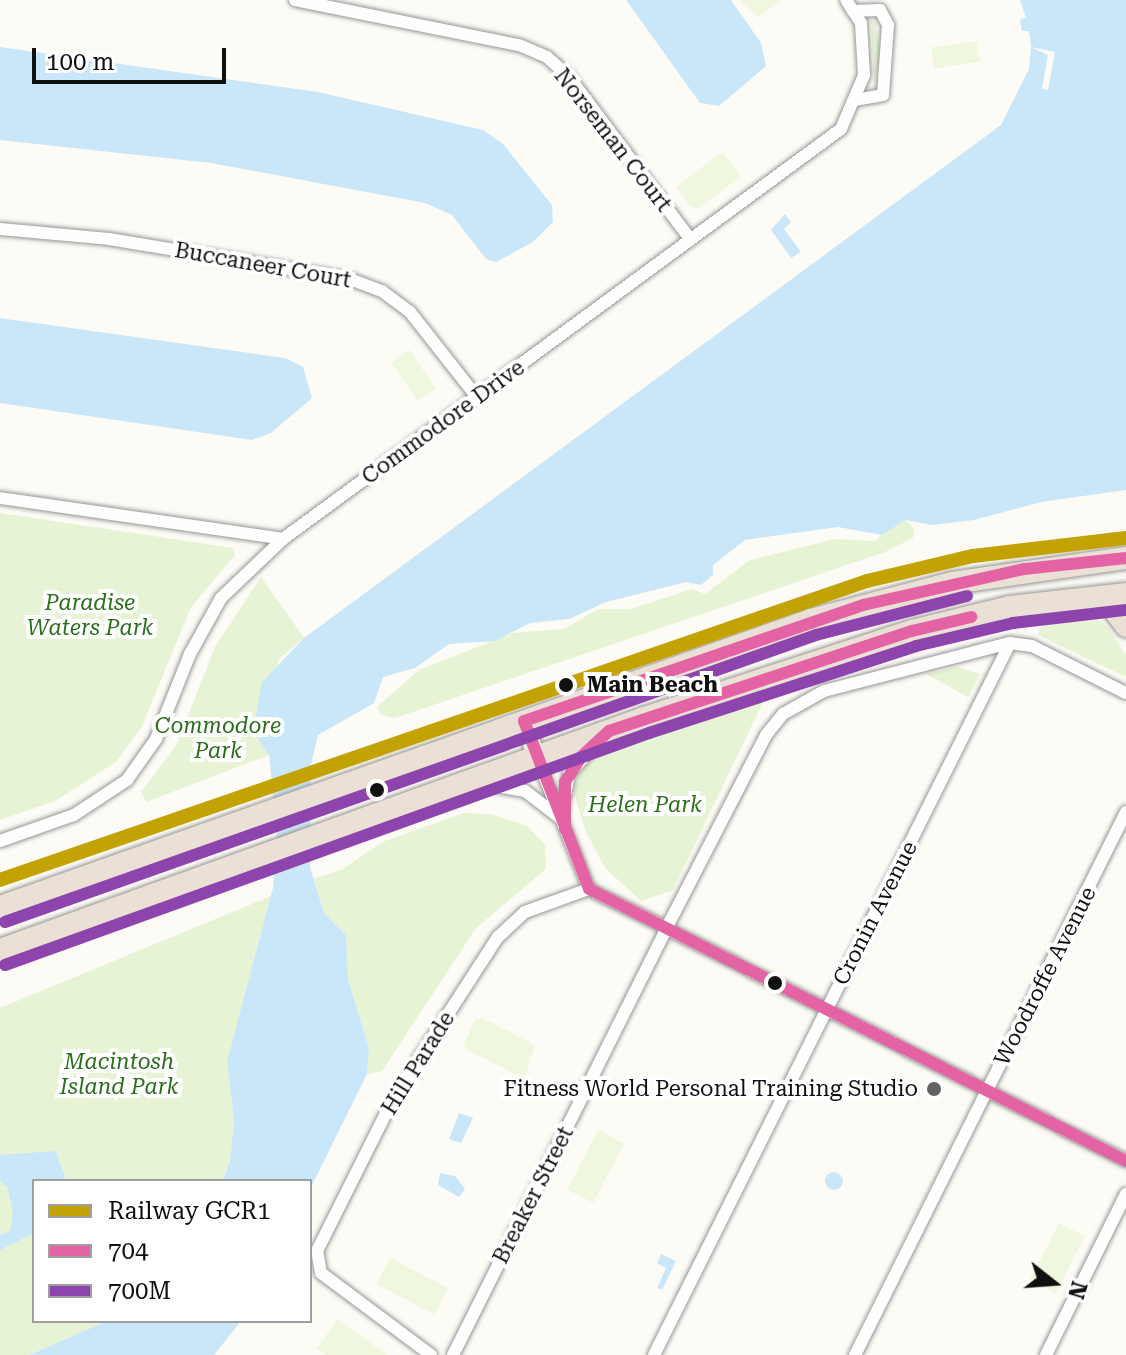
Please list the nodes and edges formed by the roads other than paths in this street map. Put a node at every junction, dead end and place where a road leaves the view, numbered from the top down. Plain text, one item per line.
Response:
1 (295, 0) edge
2 (850, 5) edge
3 (854, 100) junction
4 (0, 229) edge
5 (690, 239) junction
6 (477, 397) junction
7 (0, 498) edge
8 (283, 539) junction
9 (1126, 558) edge
10 (1116, 596) edge
11 (1126, 626) edge
12 (1010, 643) junction
13 (1126, 693) edge
14 (524, 721) junction
15 (609, 731) junction
16 (537, 758) junction
17 (468, 783) junction
18 (1126, 812) edge
19 (561, 819) junction
20 (0, 841) edge
21 (589, 889) junction
22 (0, 907) edge
23 (666, 929) junction
24 (0, 950) edge
25 (826, 1010) junction
26 (987, 1091) junction
27 (1126, 1161) edge
28 (1126, 1194) edge
29 (431, 1355) edge
30 (453, 1355) edge
31 (654, 1355) edge
32 (855, 1355) edge
33 (1046, 1355) edge

1 - 5 street, Norseman Court
2 - 3 street, Commodore Drive
2 - 3 street
3 - 5 street, Commodore Drive
4 - 6 street, Buccaneer Court
5 - 6 street, Commodore Drive
6 - 8 street, Commodore Drive
7 - 8 street
8 - 20 street, Commodore Drive
9 - 14 highway
10 - 11 highway
10 - 15 highway
12 - 13 street
12 - 23 street, Breaker Street
12 - 25 street, Cronin Avenue
14 - 16 main road
14 - 22 highway
15 - 16 highway
15 - 19 street
16 - 17 highway
16 - 19 street
17 - 19 street
17 - 24 highway
18 - 26 street, Woodroffe Avenue
19 - 21 street
21 - 23 street
21 - 29 street, Hill Parade
23 - 25 street
23 - 30 street, Breaker Street
25 - 26 street
25 - 31 street, Cronin Avenue
26 - 27 street
26 - 32 street, Woodroffe Avenue
28 - 33 street

